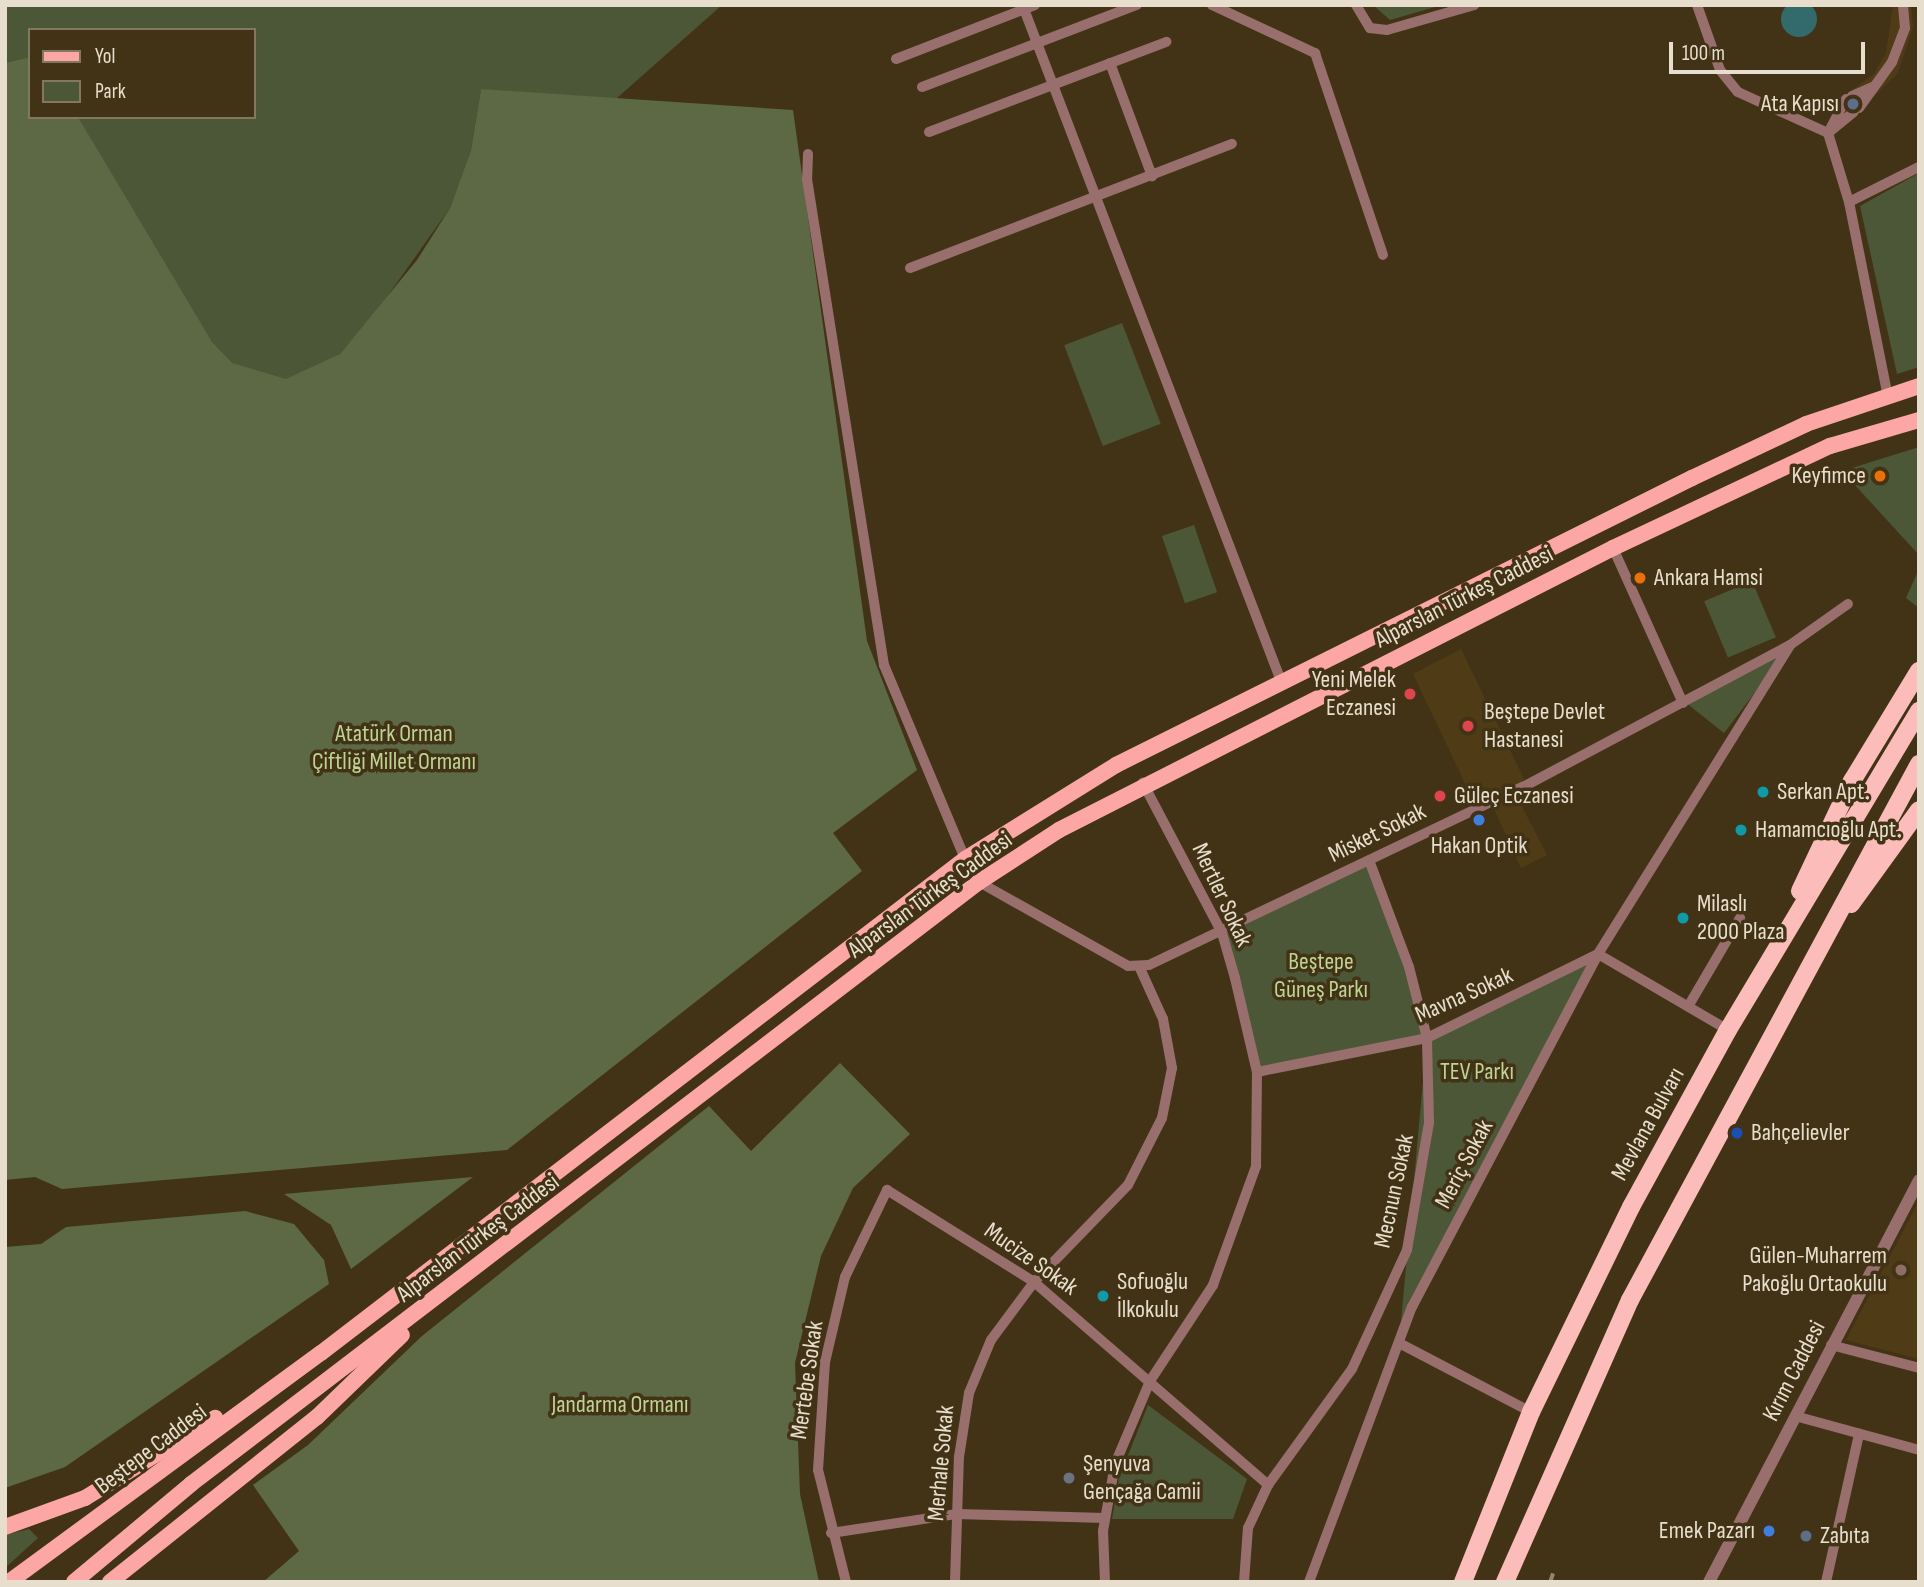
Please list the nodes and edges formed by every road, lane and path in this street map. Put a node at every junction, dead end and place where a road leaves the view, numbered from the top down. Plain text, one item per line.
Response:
1 (1137, 5) edge
2 (1212, 5) edge
3 (1356, 5) edge
4 (1474, 5) edge
5 (1697, 5) edge
6 (1903, 5) edge
7 (1030, 7) edge
8 (1166, 42) dead end
9 (1038, 43) junction
10 (896, 59) dead end
11 (1110, 63) junction
12 (1054, 85) junction
13 (1874, 86) junction
14 (922, 88) dead end
15 (929, 132) dead end
16 (1828, 133) junction
17 (1232, 144) dead end
18 (808, 154) dead end
19 (1919, 167) edge
20 (1152, 176) junction
21 (1098, 196) junction
22 (1849, 202) junction
23 (1383, 255) dead end
24 (910, 268) dead end
25 (1919, 386) edge
26 (1888, 397) junction
27 (1919, 420) edge
28 (1613, 548) junction
29 (1848, 604) dead end
30 (1790, 645) junction
31 (1919, 671) edge
32 (1281, 681) junction
33 (1683, 703) junction
34 (1919, 710) edge
35 (1919, 764) edge
36 (1143, 783) junction
37 (1919, 810) edge
38 (965, 859) junction
39 (1369, 860) junction
40 (979, 882) junction
41 (1740, 918) dead end
42 (1828, 930) junction
43 (1222, 933) junction
44 (1775, 949) junction
45 (1598, 954) junction
46 (1139, 966) junction
47 (1689, 1005) junction
48 (1728, 1030) junction
49 (1427, 1038) junction
50 (1257, 1072) junction
51 (1919, 1181) edge
52 (887, 1190) joint
53 (1034, 1282) junction
54 (443, 1293) junction
55 (1399, 1343) junction
56 (1831, 1345) junction
57 (321, 1353) junction
58 (1919, 1368) edge
59 (1150, 1381) junction
60 (1531, 1412) junction
61 (1795, 1416) junction
62 (1859, 1434) junction
63 (1919, 1450) edge
64 (1268, 1486) junction
65 (956, 1514) junction
66 (1105, 1518) junction
67 (5, 1527) edge
68 (831, 1533) junction
69 (9, 1582) edge
70 (74, 1582) edge
71 (110, 1582) edge
72 (846, 1582) edge
73 (955, 1582) edge
74 (1105, 1582) edge
75 (1244, 1582) edge
76 (1309, 1582) edge
77 (1462, 1582) edge
78 (1505, 1582) edge
79 (1709, 1582) edge
80 (1826, 1582) edge

1 - 9 street
2 - 23 street
3 - 4 street
5 - 16 street
6 - 13 street
7 - 9 street
7 - 10 street
8 - 11 street
9 - 12 street
9 - 14 street
11 - 12 street
11 - 20 street
12 - 15 street
12 - 21 street
13 - 16 street
13 - 16 street
16 - 22 street
17 - 20 street
18 - 38 street
19 - 22 street
20 - 21 street
21 - 24 street
21 - 32 street
22 - 26 street
25 - 26 main road, Alparslan Türkeş Caddesi
26 - 32 main road, Alparslan Türkeş Caddesi
27 - 28 main road, Alparslan Türkeş Caddesi
28 - 33 street
28 - 36 main road, Alparslan Türkeş Caddesi
29 - 30 street, Misket Sokak
30 - 33 street, Misket Sokak
30 - 45 street, Meriç Sokak
31 - 44 highway
32 - 38 main road, Alparslan Türkeş Caddesi
33 - 39 street, Misket Sokak
34 - 44 highway, Mevlana Bulvarı
35 - 42 highway
36 - 40 main road, Alparslan Türkeş Caddesi
36 - 43 street, Mertler Sokak
37 - 42 highway
38 - 57 main road, Alparslan Türkeş Caddesi
39 - 43 street, Misket Sokak
39 - 49 street, Mecnun Sokak
40 - 46 street
40 - 54 main road, Alparslan Türkeş Caddesi
41 - 47 street
42 - 78 highway
43 - 46 street, Misket Sokak
43 - 50 street, Mertler Sokak
44 - 48 highway, Mevlana Bulvarı
45 - 47 street
45 - 49 street, Mavna Sokak
45 - 55 street, Meriç Sokak
46 - 53 street, Merhale Sokak
47 - 48 street
48 - 60 highway, Mevlana Bulvarı
49 - 50 street, Mavna Sokak
49 - 64 street, Mecnun Sokak
50 - 59 street, Mertler Sokak
51 - 56 street, Kırım Caddesi
52 - 53 street, Mucize Sokak
52 - 68 street, Mertebe Sokak
53 - 59 street, Mucize Sokak
53 - 65 street, Merhale Sokak
54 - 70 main road, Alparslan Türkeş Caddesi
54 - 71 main road
55 - 60 street
55 - 76 street, Meriç Sokak
56 - 58 street
56 - 61 street, Kırım Caddesi
57 - 67 main road
57 - 69 main road, Beştepe Caddesi
59 - 64 street, Mucize Sokak
59 - 66 street, Mertler Sokak
60 - 77 highway, Mevlana Bulvarı
61 - 62 street
61 - 79 street, Kırım Caddesi
62 - 63 street
62 - 80 street
64 - 75 street, Mecnun Sokak
65 - 66 street
65 - 68 street
65 - 73 street, Merhale Sokak
66 - 74 street, Mertler Sokak
68 - 72 street, Mertebe Sokak

